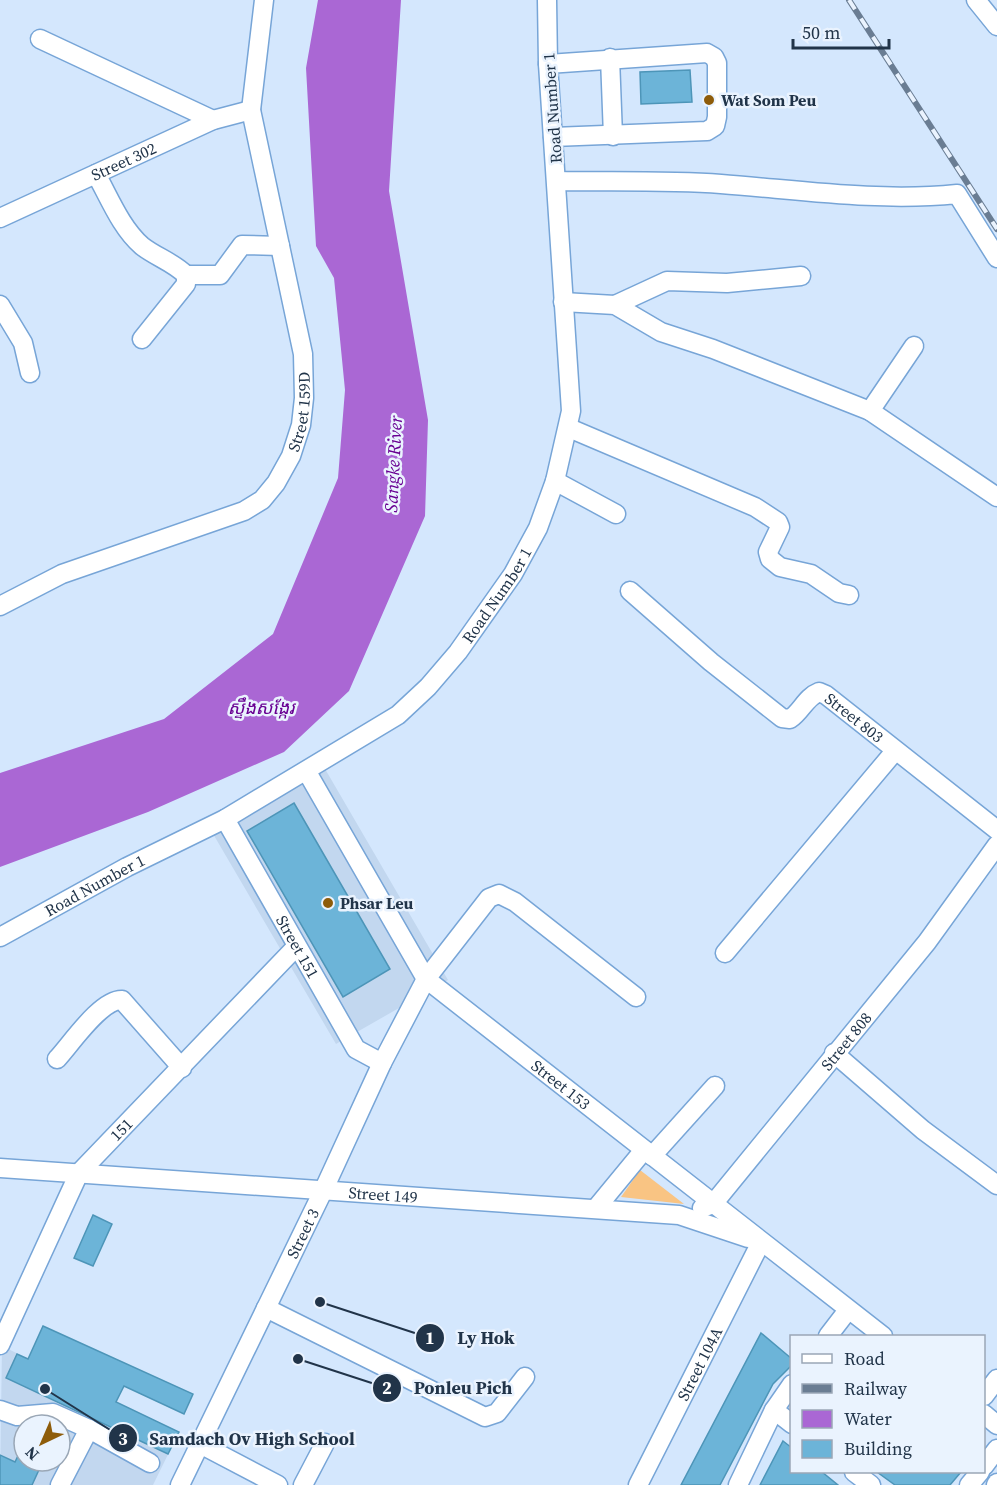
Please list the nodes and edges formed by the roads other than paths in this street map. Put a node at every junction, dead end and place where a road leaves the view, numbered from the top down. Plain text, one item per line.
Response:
1 (264, 0) edge
2 (547, 0) edge
3 (976, 0) edge
4 (997, 26) edge
5 (40, 39) dead end
6 (610, 58) junction
7 (548, 64) junction
8 (251, 110) junction
9 (213, 120) junction
10 (613, 135) junction
11 (554, 136) junction
12 (96, 174) junction
13 (557, 181) junction
14 (0, 218) edge
15 (280, 246) junction
16 (997, 258) edge
17 (186, 275) junction
18 (801, 276) dead end
19 (564, 302) junction
20 (0, 305) edge
21 (615, 305) junction
22 (142, 339) dead end
23 (914, 346) dead end
24 (30, 372) dead end
25 (870, 411) junction
26 (569, 428) junction
27 (555, 481) junction
28 (997, 497) edge
29 (616, 514) dead end
30 (630, 591) dead end
31 (849, 595) dead end
32 (0, 606) edge
33 (895, 751) junction
34 (307, 772) junction
35 (225, 819) junction
36 (997, 830) edge
37 (997, 845) edge
38 (0, 937) edge
39 (296, 947) junction
40 (725, 953) dead end
41 (426, 979) junction
42 (636, 997) dead end
43 (834, 1053) junction
44 (57, 1059) dead end
45 (382, 1063) junction
46 (182, 1068) junction
47 (716, 1086) dead end
48 (648, 1153) junction
49 (0, 1168) edge
50 (80, 1173) junction
51 (997, 1185) edge
52 (324, 1189) junction
53 (713, 1204) junction
54 (597, 1207) junction
55 (679, 1215) junction
56 (761, 1242) junction
57 (266, 1308) junction
58 (848, 1310) junction
59 (829, 1335) edge
60 (882, 1335) edge
61 (0, 1345) edge
62 (525, 1377) dead end
63 (997, 1379) edge
64 (790, 1387) edge
65 (985, 1395) edge
66 (0, 1410) edge
67 (774, 1410) junction
68 (985, 1415) edge
69 (790, 1422) edge
70 (997, 1425) edge
71 (89, 1429) junction
72 (325, 1443) dead end
73 (200, 1444) junction
74 (997, 1449) edge
75 (150, 1462) dead end
76 (985, 1465) edge
77 (979, 1473) edge
78 (60, 1485) edge
79 (180, 1485) edge
80 (278, 1485) edge
81 (303, 1485) edge
82 (638, 1485) edge
83 (738, 1485) edge
84 (969, 1485) edge

1 - 8 street, Street 159D
2 - 7 street, Road Number 1
3 - 4 street
5 - 9 street
6 - 7 street
6 - 10 street
6 - 10 street
7 - 11 street, Road Number 1
8 - 9 street, Street 302
8 - 15 street, Street 159D
9 - 12 street, Street 302
10 - 11 street
11 - 13 street, Road Number 1
12 - 14 street, Street 302
12 - 17 street
13 - 16 street
13 - 19 street, Road Number 1
15 - 17 street
15 - 32 street, Street 159D
17 - 22 street
18 - 21 street
19 - 21 street
19 - 26 street, Road Number 1
20 - 24 street
21 - 25 street
23 - 25 street
25 - 28 street
26 - 27 street, Road Number 1
26 - 31 street
27 - 29 street
27 - 34 street, Road Number 1
30 - 33 street, Street 803
33 - 36 street, Street 803
33 - 40 street
34 - 35 street, Road Number 1
34 - 41 street, Street 153
35 - 38 street, Road Number 1
35 - 39 street, Street 151
37 - 43 street, Street 808
39 - 45 street, Street 151
39 - 46 street, 151
41 - 42 street, Street 3
41 - 45 street, Street 3
41 - 48 street, Street 153
43 - 51 street
43 - 53 street, Street 808
44 - 46 street
45 - 52 street, Street 3
46 - 50 street, 151
47 - 48 street
48 - 53 street, Street 153
48 - 54 street
49 - 50 street, Street 149
50 - 52 street, Street 149
50 - 61 street, 151
52 - 54 street, Street 149
52 - 57 street, Street 3
53 - 55 street
53 - 56 street, Street 153
54 - 55 street, Street 149
55 - 56 street, Street 149
56 - 58 street, Street 153
56 - 82 street, Street 104A
57 - 62 street
57 - 73 street, Street 3
58 - 59 street
58 - 60 street, Street 153
63 - 65 street
64 - 67 street
66 - 71 street
67 - 69 street
67 - 83 street
68 - 70 street
71 - 75 street
71 - 78 street
72 - 81 street
73 - 79 street, Street 3
73 - 80 street
74 - 76 street
77 - 84 street

